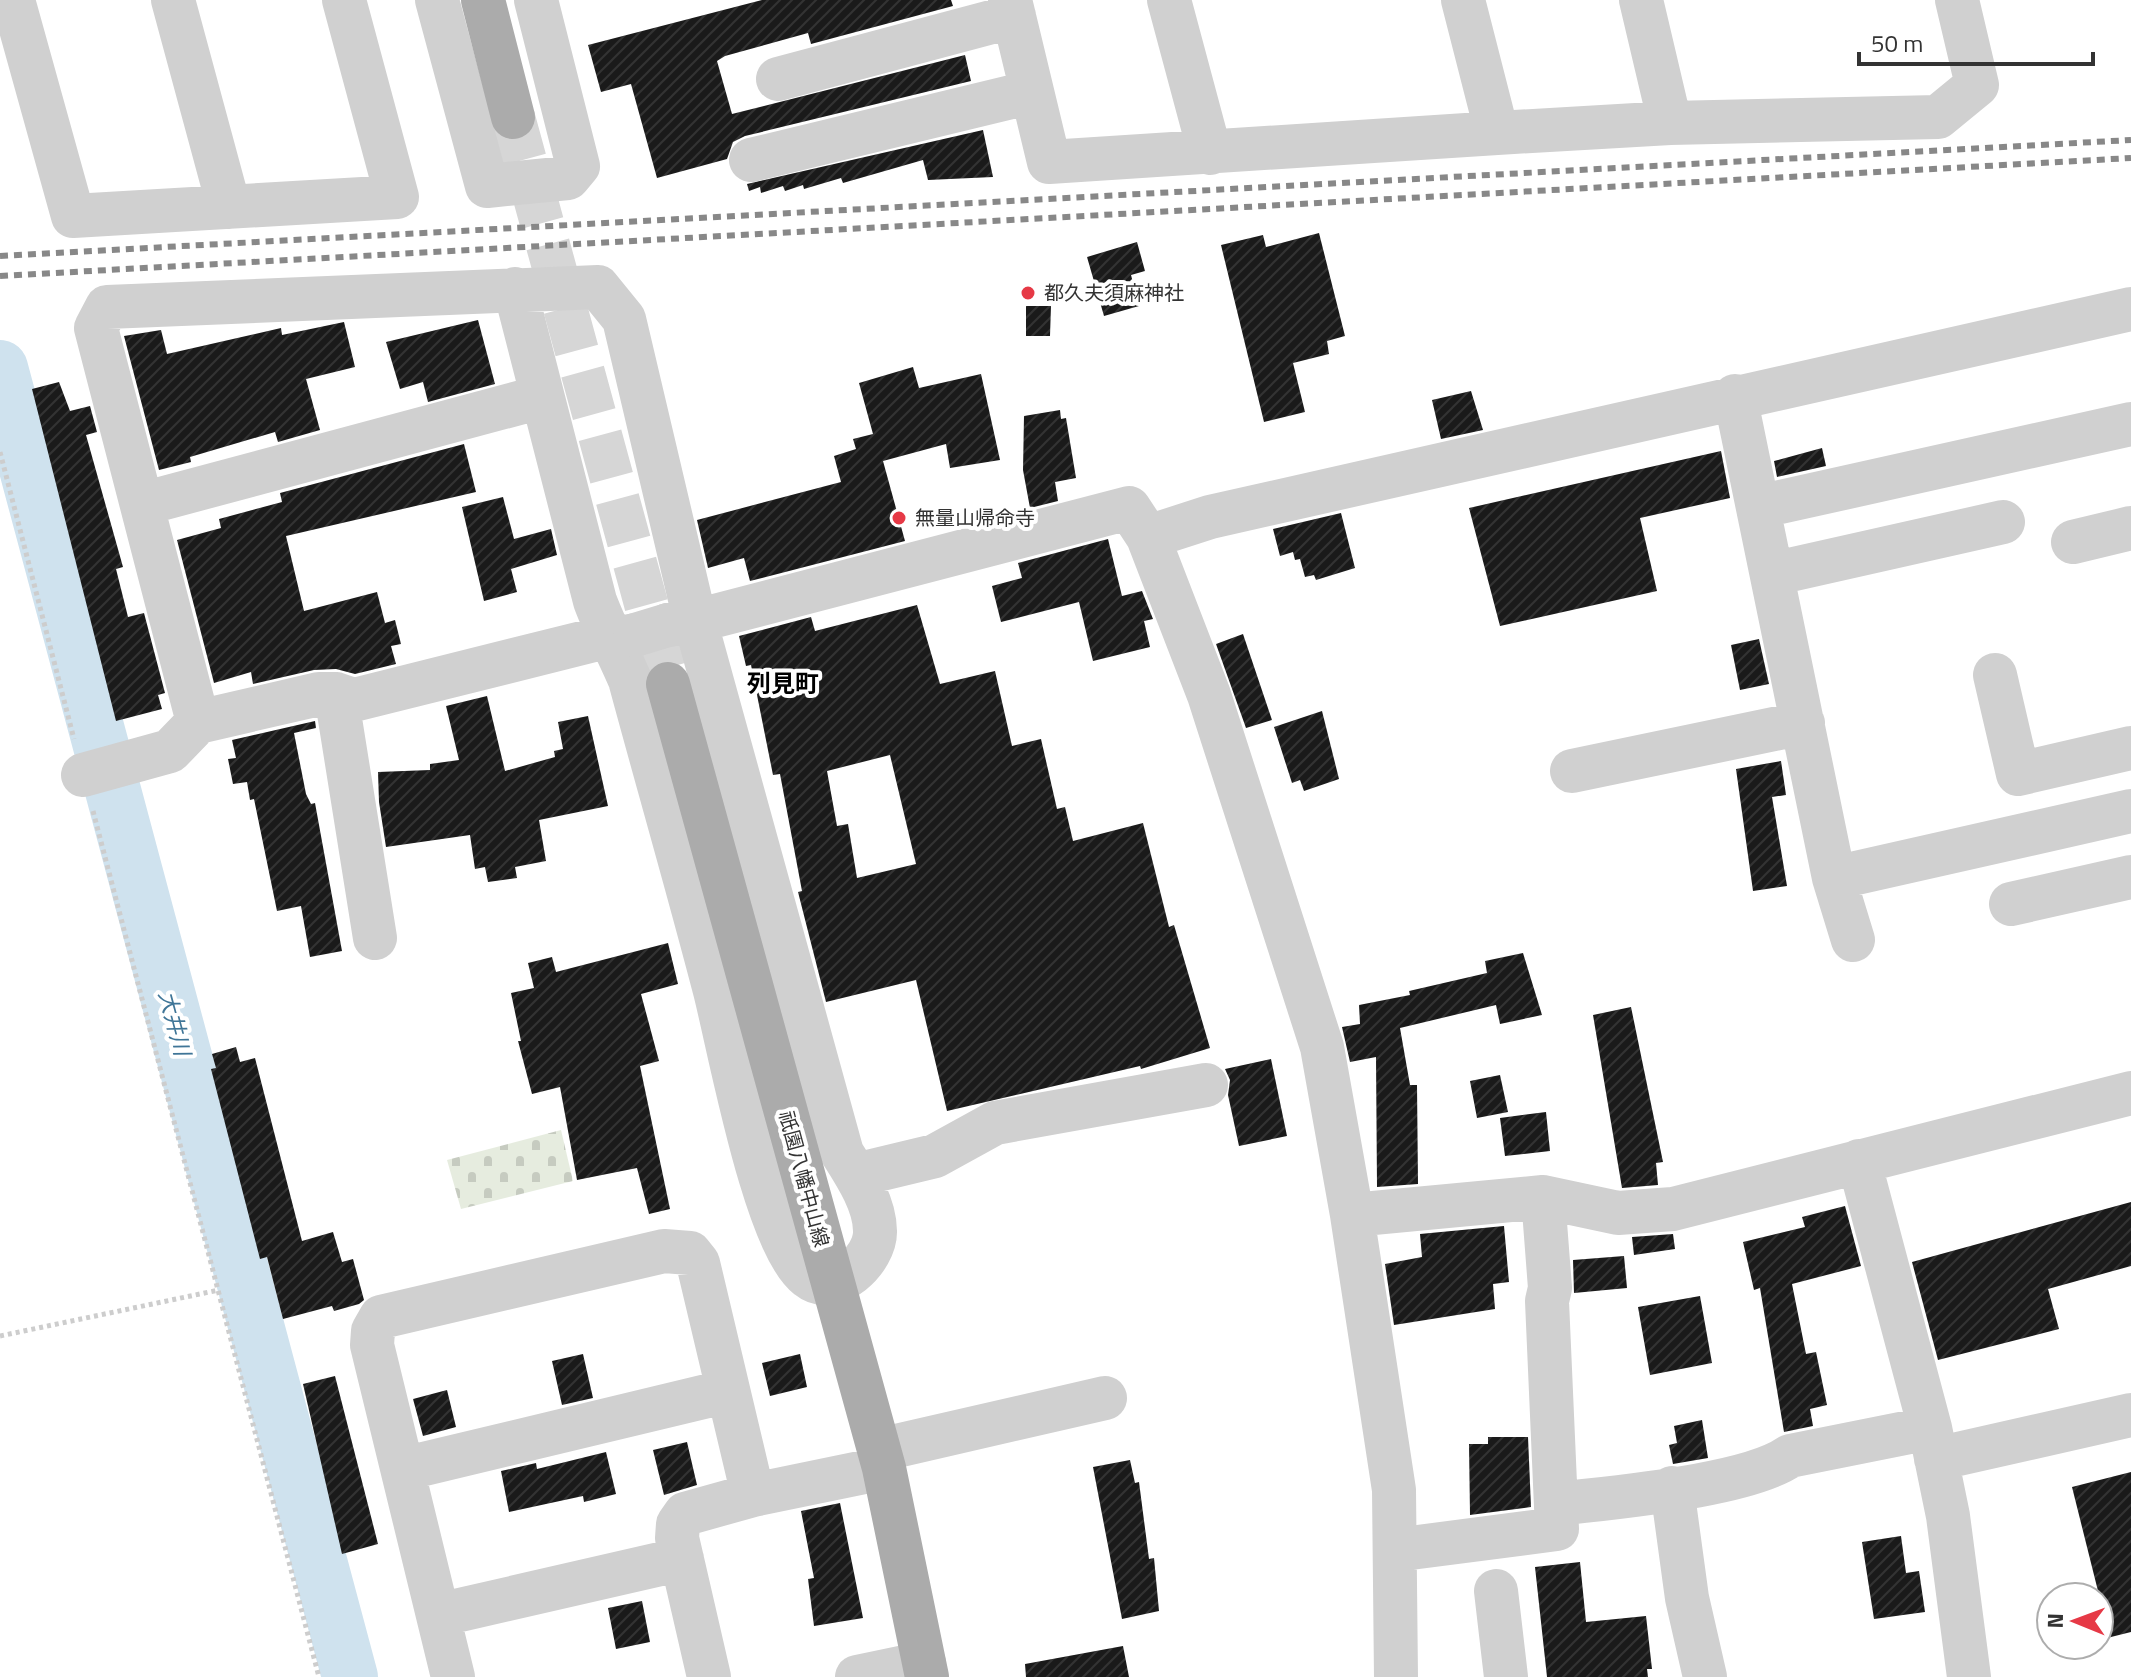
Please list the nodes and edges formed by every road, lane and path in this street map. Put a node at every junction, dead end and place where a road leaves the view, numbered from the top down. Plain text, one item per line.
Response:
1 (13, 0) edge
2 (173, 0) edge
3 (344, 0) edge
4 (437, 0) edge
5 (483, 0) edge
6 (536, 0) edge
7 (1169, 0) edge
8 (1463, 0) edge
9 (1641, 0) edge
10 (1957, 0) edge
11 (1012, 8) edge
12 (778, 79) dead end
13 (1032, 92) junction
14 (513, 117) tunnel mouth
15 (1670, 123) junction
16 (1497, 133) junction
17 (1210, 153) junction
18 (751, 160) dead end
19 (229, 207) junction
20 (515, 289) junction
21 (2131, 309) edge
22 (1735, 396) junction
23 (541, 397) junction
24 (2131, 424) edge
25 (0, 452) edge
26 (142, 504) junction
27 (1758, 507) junction
28 (2003, 522) dead end
29 (2131, 528) edge
30 (1148, 537) junction
31 (2073, 542) dead end
32 (1772, 574) junction
33 (653, 630) junction
34 (1995, 675) dead end
35 (668, 684) tunnel mouth
36 (336, 694) junction
37 (198, 722) junction
38 (1803, 723) junction
39 (2131, 748) edge
40 (99, 770) junction
41 (1572, 771) dead end
42 (2131, 811) edge
43 (2131, 877) edge
44 (1834, 878) junction
45 (2011, 904) dead end
46 (375, 938) dead end
47 (1853, 940) dead end
48 (1206, 1085) dead end
49 (2131, 1093) edge
50 (1859, 1161) junction
51 (856, 1175) junction
52 (1543, 1197) junction
53 (1352, 1215) junction
54 (833, 1283) junction
55 (219, 1290) junction
56 (0, 1336) edge
57 (728, 1391) junction
58 (1105, 1398) dead end
59 (2131, 1415) edge
60 (1933, 1443) junction
61 (882, 1459) junction
62 (403, 1469) junction
63 (1672, 1488) junction
64 (753, 1495) junction
65 (1558, 1504) junction
66 (1395, 1550) junction
67 (682, 1559) junction
68 (1496, 1591) dead end
69 (438, 1615) junction
70 (926, 1670) edge
71 (319, 1677) edge
72 (453, 1677) edge
73 (709, 1677) edge
74 (857, 1677) edge
75 (1396, 1677) edge
76 (1506, 1677) edge
77 (1705, 1677) edge
78 (1969, 1677) edge

1 - 19 street
2 - 19 street
3 - 19 street
4 - 6 street
5 - 14 main road
7 - 17 street
8 - 16 street
9 - 15 street
10 - 15 street
11 - 12 street
11 - 13 street
13 - 17 street
13 - 18 street
15 - 16 street
16 - 17 street
20 - 23 street
20 - 26 street
20 - 33 street
21 - 22 street
22 - 27 street
22 - 30 street
23 - 26 street
23 - 33 street
24 - 27 street
25 - 40 path
26 - 37 street
27 - 32 street
28 - 32 street
29 - 31 street
30 - 33 street
30 - 53 street
32 - 38 street
33 - 36 street
33 - 51 street
33 - 54 street
34 - 39 street
35 - 54 main road, 祇園八幡中山線
36 - 37 street
36 - 46 street
37 - 40 street
38 - 41 street
38 - 44 street
40 - 55 path
42 - 44 street
43 - 45 street
44 - 47 street
48 - 51 street
49 - 50 street
50 - 52 street
50 - 60 street
51 - 54 street
52 - 53 street
52 - 65 street
53 - 66 street
54 - 61 main road, 祇園八幡中山線
55 - 56 path
55 - 71 path
57 - 62 street
57 - 62 street
57 - 64 street
58 - 61 street
59 - 60 street
60 - 63 street
60 - 78 street
61 - 64 street
61 - 70 main road, 祇園八幡中山線
62 - 69 street
63 - 65 street
63 - 77 street
64 - 67 street
65 - 66 street
66 - 75 street
67 - 69 street
67 - 73 street
68 - 76 street
69 - 72 street
70 - 74 street

